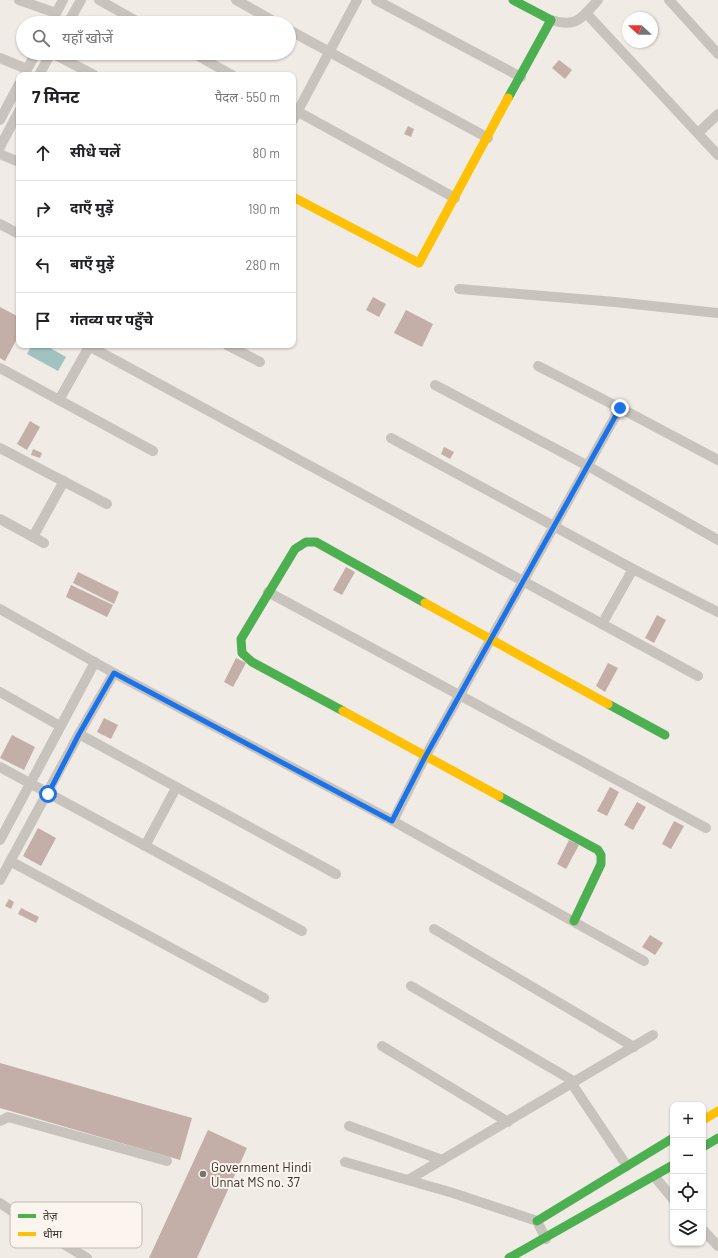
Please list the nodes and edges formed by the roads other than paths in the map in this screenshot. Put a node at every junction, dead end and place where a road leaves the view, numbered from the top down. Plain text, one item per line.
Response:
1 (19, 0) edge
2 (63, 0) edge
3 (81, 0) edge
4 (99, 0) edge
5 (236, 0) edge
6 (357, 0) edge
7 (376, 0) edge
8 (513, 0) edge
9 (598, 0) edge
10 (669, 0) edge
11 (56, 13) junction
12 (586, 13) junction
13 (54, 16) edge
14 (72, 16) edge
15 (128, 16) edge
16 (265, 16) edge
17 (551, 20) junction
18 (296, 34) edge
19 (329, 52) junction
20 (718, 54) edge
21 (0, 58) edge
22 (32, 60) edge
23 (48, 60) edge
24 (65, 60) edge
25 (205, 60) edge
26 (25, 72) edge
27 (41, 72) edge
28 (88, 72) edge
29 (227, 72) edge
30 (521, 77) junction
31 (16, 90) edge
32 (296, 110) edge
33 (718, 114) edge
34 (296, 115) edge
35 (0, 121) edge
36 (15, 127) edge
37 (698, 133) junction
38 (488, 138) junction
39 (0, 147) edge
40 (0, 154) edge
41 (718, 155) edge
42 (16, 161) edge
43 (455, 198) junction
44 (296, 199) edge
45 (0, 224) edge
46 (16, 232) edge
47 (459, 289) dead end
48 (718, 313) edge
49 (89, 348) edge
50 (94, 348) edge
51 (233, 348) edge
52 (260, 362) dead end
53 (538, 366) dead end
54 (0, 368) edge
55 (435, 385) dead end
56 (59, 400) junction
57 (620, 408) junction
58 (391, 438) dead end
59 (0, 448) edge
60 (153, 450) dead end
61 (718, 460) edge
62 (588, 466) junction
63 (64, 481) junction
64 (106, 504) dead end
65 (0, 519) edge
66 (554, 526) junction
67 (33, 537) junction
68 (718, 540) edge
69 (44, 543) dead end
70 (633, 570) junction
71 (524, 581) junction
72 (268, 592) junction
73 (0, 609) edge
74 (718, 612) edge
75 (602, 624) junction
76 (491, 640) junction
77 (95, 662) junction
78 (114, 673) junction
79 (698, 676) dead end
80 (0, 692) edge
81 (460, 696) junction
82 (60, 726) junction
83 (79, 734) junction
84 (665, 735) dead end
85 (425, 757) junction
86 (0, 767) edge
87 (31, 784) junction
88 (176, 788) junction
89 (48, 794) junction
90 (392, 821) junction
91 (706, 828) dead end
92 (0, 840) edge
93 (145, 846) junction
94 (10, 861) junction
95 (336, 874) dead end
96 (0, 880) edge
97 (574, 921) junction
98 (434, 929) dead end
99 (302, 931) dead end
100 (644, 961) dead end
101 (411, 986) dead end
102 (264, 998) dead end
103 (653, 1035) dead end
104 (382, 1046) dead end
105 (634, 1047) junction
106 (573, 1083) junction
107 (718, 1111) edge
108 (706, 1118) edge
109 (0, 1121) edge
110 (508, 1122) junction
111 (349, 1126) dead end
112 (718, 1138) edge
113 (670, 1140) edge
114 (706, 1145) edge
115 (442, 1160) junction
116 (167, 1161) dead end
117 (345, 1162) dead end
118 (627, 1166) junction
119 (670, 1168) edge
120 (654, 1177) junction
121 (408, 1180) junction
122 (670, 1196) edge
123 (0, 1203) edge
124 (10, 1210) edge
125 (537, 1221) junction
126 (706, 1233) edge
127 (546, 1239) junction
128 (718, 1246) edge
129 (70, 1248) edge
130 (87, 1258) edge
131 (510, 1258) edge

1 - 11 street
2 - 11 street
3 - 14 street
4 - 15 street
5 - 16 street
6 - 19 street
7 - 30 street
8 - 17 street
9 - 12 street
10 - 20 street
11 - 13 street
12 - 17 street
12 - 37 street
17 - 30 street
18 - 19 street
19 - 32 street
19 - 38 street
21 - 26 street
22 - 26 street
23 - 27 street
24 - 28 street
25 - 29 street
30 - 38 street
31 - 35 street
33 - 37 street
34 - 43 street
35 - 36 street
36 - 39 street
37 - 41 street
38 - 43 street
40 - 42 street
43 - 44 street
45 - 46 street
47 - 48 street
49 - 56 street
50 - 71 street
51 - 52 street
53 - 57 street
54 - 56 street
55 - 62 street
56 - 60 street
57 - 61 street
57 - 62 street
58 - 66 street
59 - 63 street
62 - 66 street
62 - 68 street
63 - 64 street
63 - 67 street
65 - 67 street
66 - 70 street
66 - 71 street
67 - 69 street
70 - 74 street
70 - 75 street
71 - 75 street
71 - 76 street
72 - 76 street
72 - 81 street
72 - 85 street
73 - 77 street
75 - 79 street
76 - 81 street
76 - 84 street
77 - 78 street
77 - 82 street
78 - 83 street
78 - 90 street
80 - 82 street
81 - 85 street
81 - 91 street
82 - 87 street
83 - 88 street
83 - 89 street
85 - 90 street
85 - 97 street
86 - 87 street
87 - 89 street
87 - 92 street
88 - 93 street
88 - 95 street
89 - 93 street
89 - 94 street
90 - 97 street
93 - 99 street
94 - 96 street
94 - 102 street
97 - 100 street
98 - 105 street
101 - 106 street
103 - 105 street
104 - 110 street
105 - 106 street
106 - 110 street
106 - 118 street
107 - 108 street
109 - 116 street
110 - 115 street
111 - 115 street
112 - 114 street
113 - 118 street
115 - 121 street
117 - 121 street
118 - 125 street
119 - 120 street
120 - 122 street
120 - 127 street
121 - 125 street
123 - 124 street
125 - 127 street
126 - 128 street
127 - 131 street
129 - 130 street

